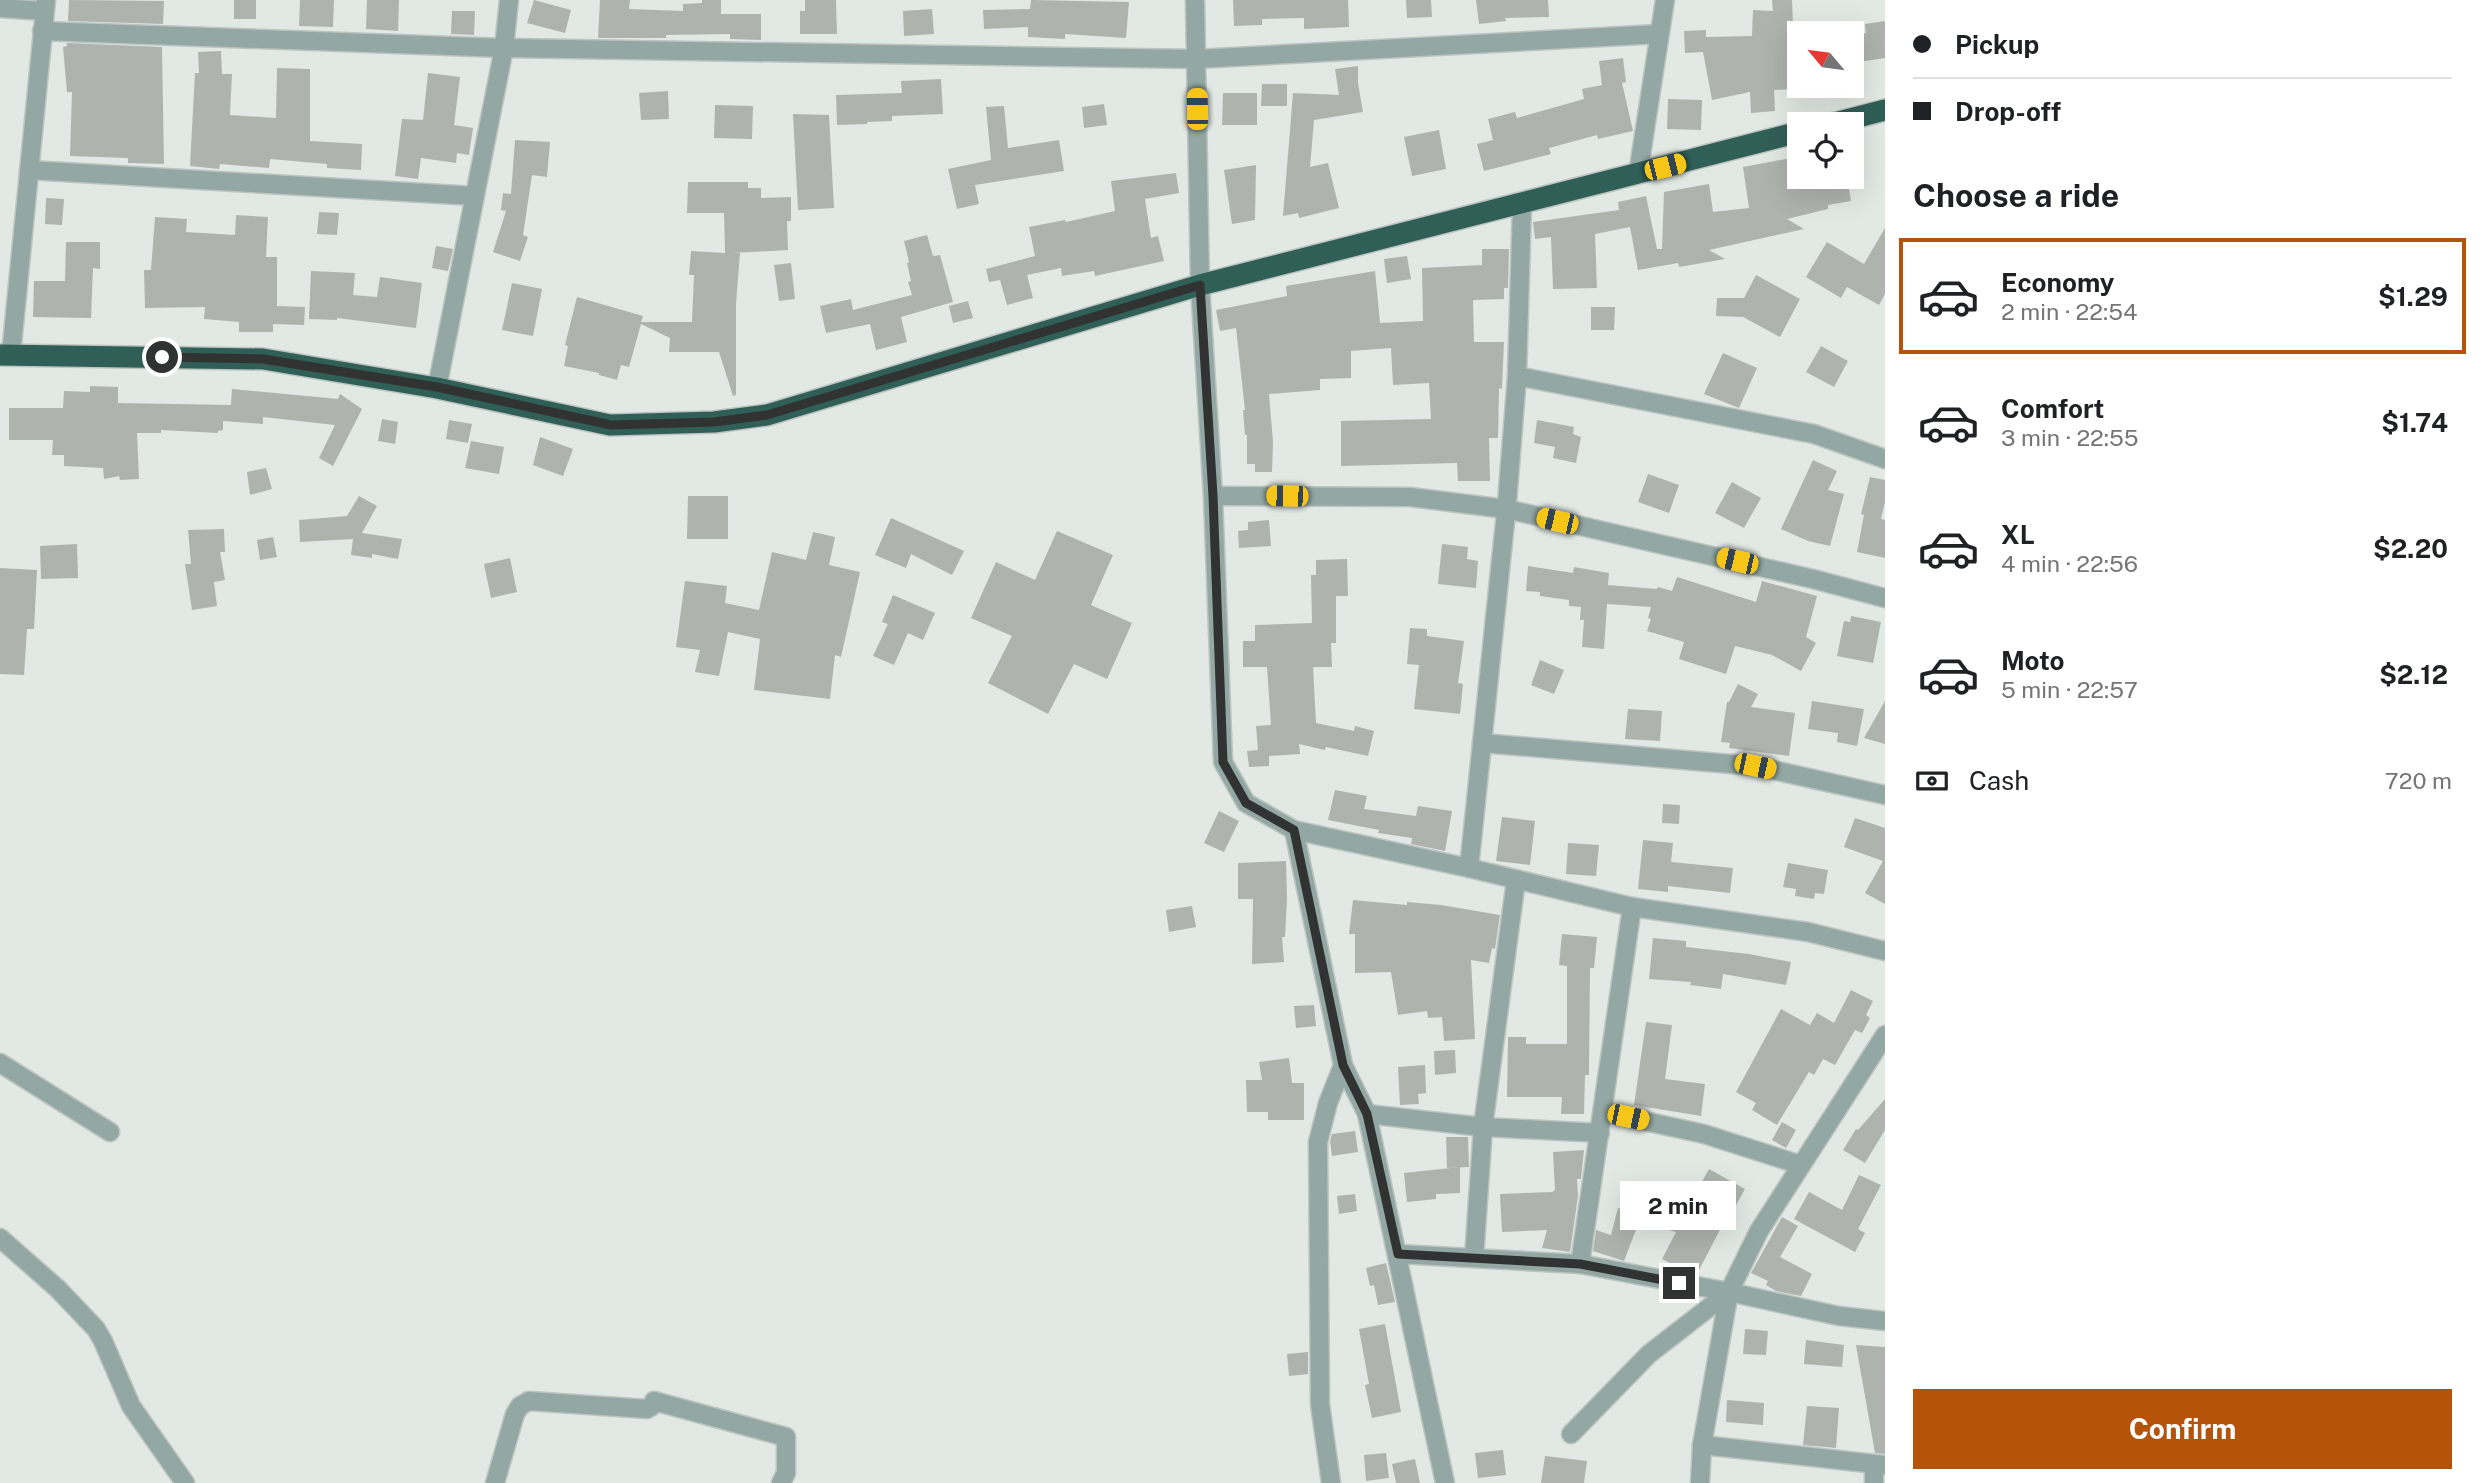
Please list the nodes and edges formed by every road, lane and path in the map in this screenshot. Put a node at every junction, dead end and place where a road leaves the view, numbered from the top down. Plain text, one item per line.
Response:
1 (509, 0) edge
2 (1195, 0) edge
3 (1665, 0) edge
4 (45, 6) edge
5 (0, 8) edge
6 (42, 31) junction
7 (1659, 34) junction
8 (504, 48) junction
9 (1196, 59) junction
10 (1885, 110) edge
11 (1864, 115) edge
12 (1787, 135) edge
13 (29, 170) junction
14 (1638, 173) junction
15 (475, 196) junction
16 (1522, 204) junction
17 (1200, 285) junction
18 (5, 355) edge
19 (1517, 376) junction
20 (437, 387) junction
21 (1885, 459) edge
22 (1213, 496) junction
23 (1506, 509) junction
24 (1885, 598) edge
25 (1482, 743) junction
26 (1885, 795) edge
27 (1294, 830) junction
28 (1469, 868) junction
29 (1516, 880) junction
30 (1632, 907) junction
31 (1885, 951) edge
32 (1885, 1035) edge
33 (0, 1063) edge
34 (1343, 1065) junction
35 (1603, 1112) junction
36 (1367, 1114) junction
37 (1483, 1126) junction
38 (110, 1132) dead end
39 (1600, 1133) junction
40 (1801, 1165) junction
41 (0, 1238) edge
42 (1398, 1254) junction
43 (1474, 1258) junction
44 (1580, 1264) junction
45 (1729, 1292) junction
46 (1885, 1321) edge
47 (1571, 1434) dead end
48 (1702, 1445) junction
49 (1880, 1465) edge
50 (185, 1483) edge
51 (495, 1483) edge
52 (780, 1483) edge
53 (1331, 1483) edge
54 (1445, 1483) edge
55 (1700, 1483) edge
56 (1874, 1483) edge

1 - 8 street
2 - 9 street
3 - 7 street
4 - 5 street
4 - 6 street
6 - 8 street
6 - 13 street
7 - 9 street
7 - 14 street
8 - 9 street
8 - 15 street
9 - 17 street
10 - 11 highway
12 - 14 highway
13 - 15 street
13 - 18 street
14 - 16 highway
15 - 20 street
16 - 17 highway
16 - 19 street
17 - 20 highway
17 - 22 street
18 - 20 highway
19 - 21 street
19 - 23 street
22 - 23 street
22 - 27 street
23 - 24 street
23 - 25 street
25 - 26 street
25 - 28 street
27 - 28 street
27 - 34 street
28 - 29 street
29 - 30 street
29 - 37 street
30 - 31 street
30 - 35 street
32 - 40 street
33 - 38 street
34 - 36 street
34 - 53 street
35 - 39 street
35 - 40 street
36 - 37 street
36 - 42 street
37 - 39 street
37 - 43 street
39 - 44 street
40 - 45 street
41 - 50 street
42 - 43 street
42 - 54 street
43 - 44 street
44 - 45 street
45 - 46 street
45 - 47 street
45 - 48 street
48 - 49 street
48 - 55 street
49 - 56 street
51 - 52 street

